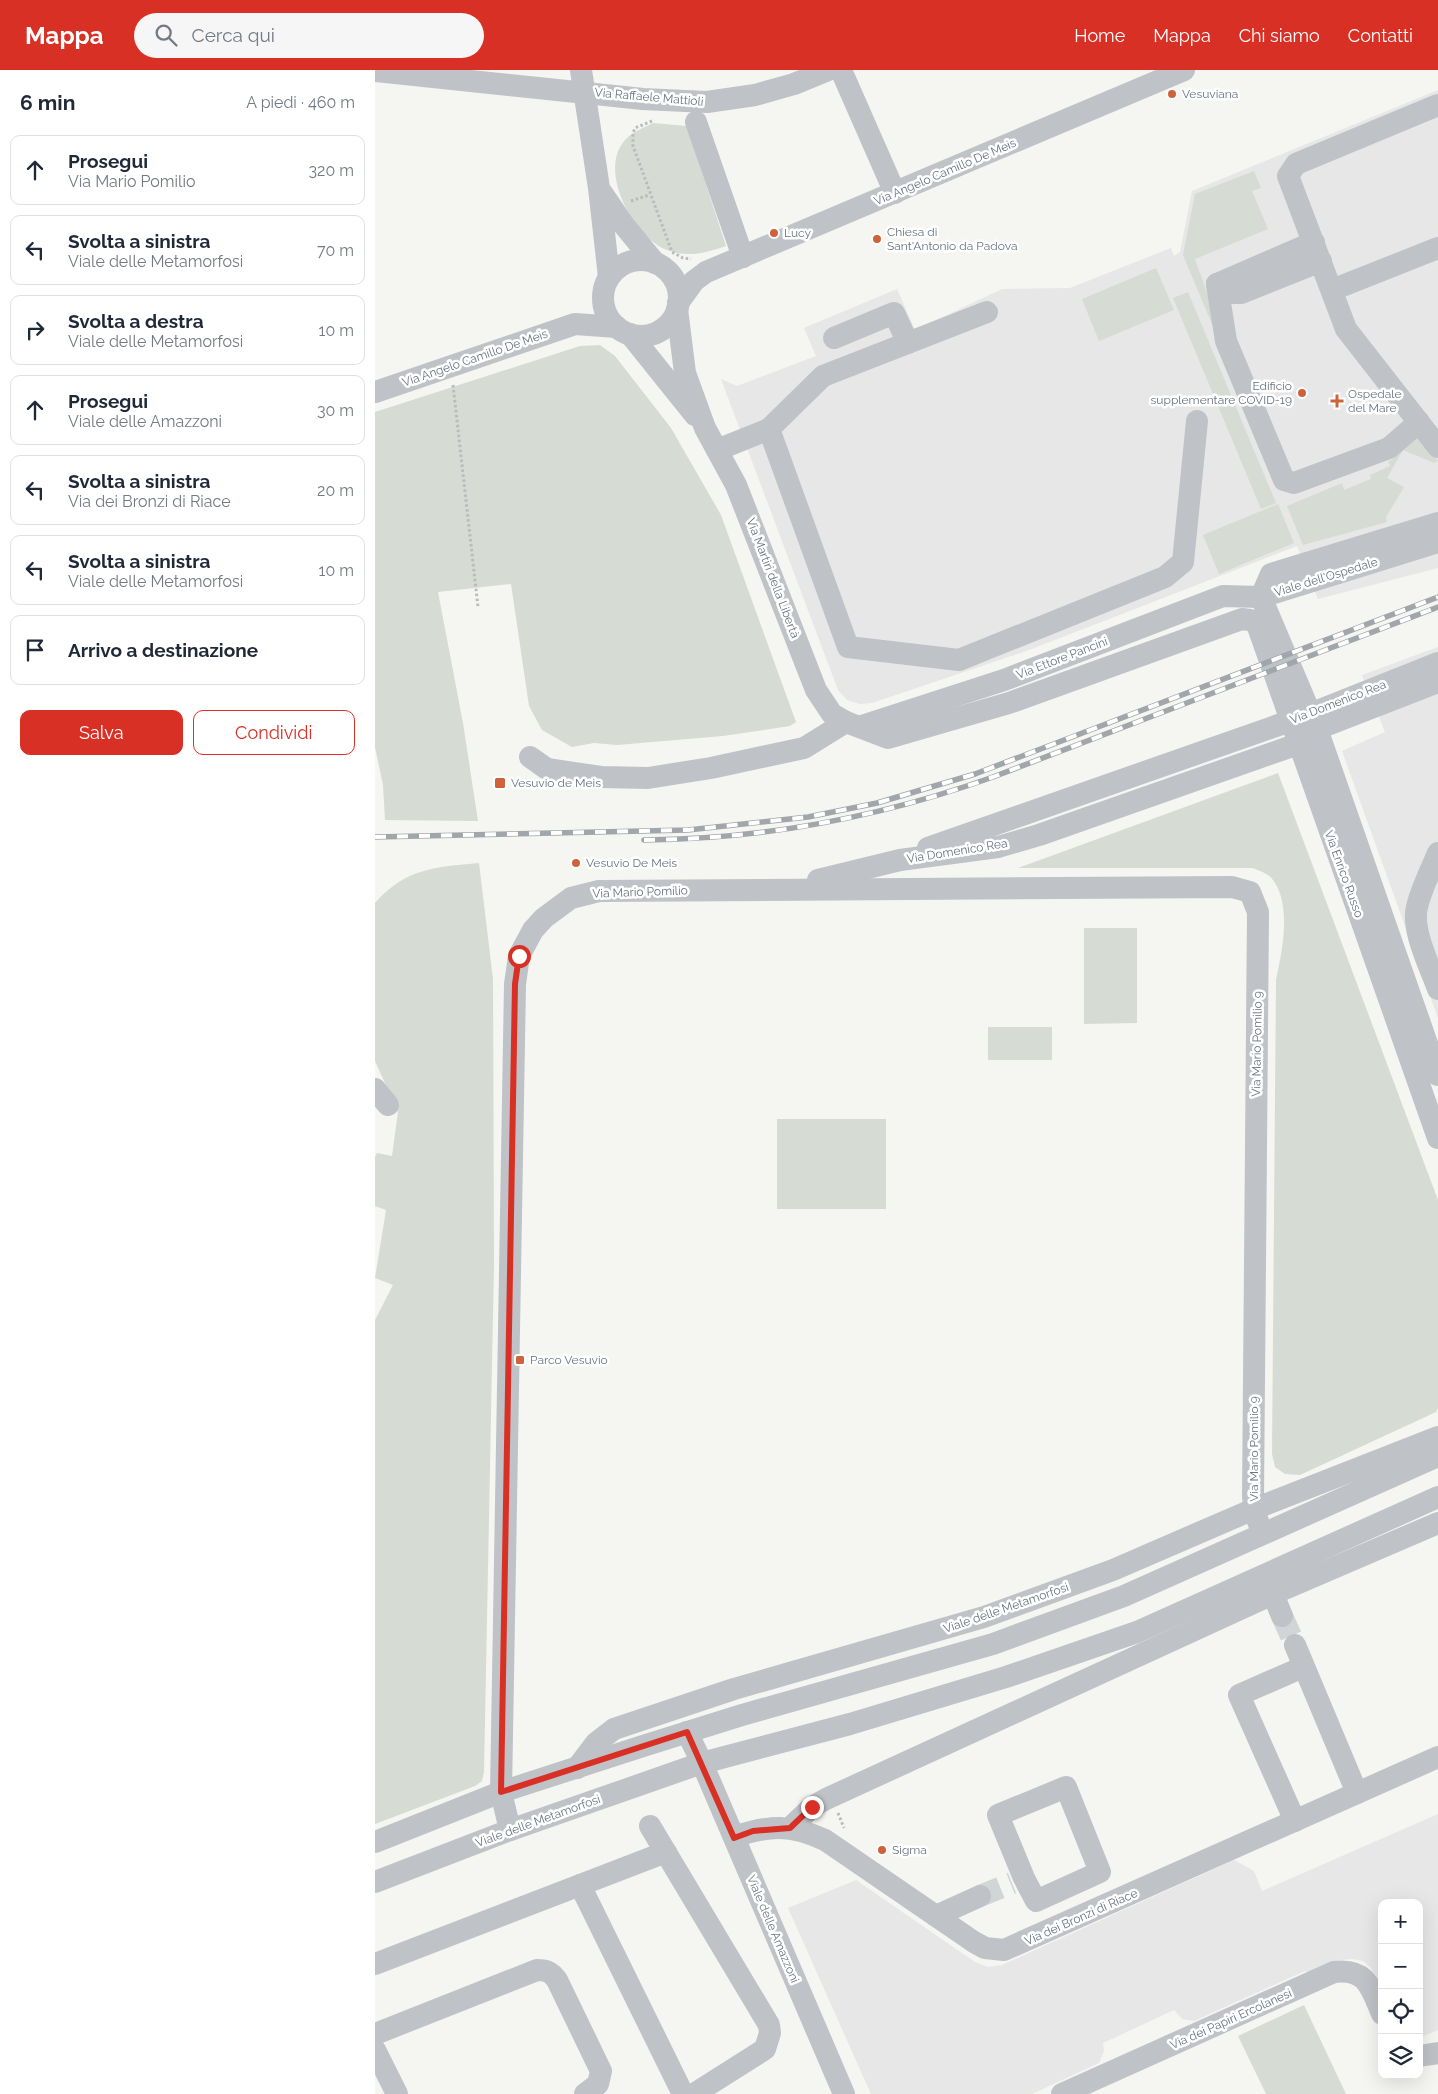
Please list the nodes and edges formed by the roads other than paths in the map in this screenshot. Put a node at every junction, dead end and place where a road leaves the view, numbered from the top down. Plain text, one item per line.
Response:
1 (829, 70) edge
2 (841, 70) edge
3 (1184, 70) edge
4 (375, 71) edge
5 (583, 80) edge
6 (1438, 105) edge
7 (696, 122) dead end
8 (599, 188) junction
9 (895, 193) junction
10 (1438, 248) edge
11 (1317, 252) junction
12 (743, 257) junction
13 (660, 266) junction
14 (706, 272) junction
15 (606, 284) junction
16 (1332, 290) junction
17 (677, 306) junction
18 (987, 312) dead end
19 (575, 324) junction
20 (623, 331) junction
21 (834, 338) dead end
22 (909, 343) junction
23 (375, 392) edge
24 (1197, 421) dead end
25 (1419, 422) junction
26 (705, 428) junction
27 (769, 430) junction
28 (1438, 447) edge
29 (717, 450) junction
30 (1438, 523) edge
31 (1438, 542) edge
32 (1438, 555) edge
33 (1264, 603) junction
34 (1242, 618) joint
35 (1438, 663) edge
36 (1438, 682) edge
37 (1306, 721) junction
38 (854, 724) junction
39 (1297, 744) junction
40 (530, 757) dead end
41 (1438, 853) edge
42 (900, 860) junction
43 (939, 888) junction
44 (756, 890) junction
45 (1438, 989) edge
46 (1438, 1074) edge
47 (1438, 1138) edge
48 (1438, 1437) edge
49 (1438, 1456) edge
50 (1438, 1497) edge
51 (1254, 1510) junction
52 (1438, 1524) edge
53 (1263, 1534) junction
54 (1269, 1585) junction
55 (1282, 1616) tunnel mouth
56 (1295, 1645) tunnel mouth
57 (1303, 1667) junction
58 (687, 1732) junction
59 (1438, 1757) edge
60 (702, 1764) junction
61 (577, 1768) junction
62 (501, 1792) junction
63 (1357, 1793) junction
64 (1295, 1821) junction
65 (650, 1826) dead end
66 (790, 1828) junction
67 (510, 1830) junction
68 (734, 1838) junction
69 (375, 1842) edge
70 (666, 1852) junction
71 (1018, 1880) joint
72 (375, 1882) edge
73 (580, 1885) junction
74 (980, 1896) tunnel mouth
75 (936, 1916) junction
76 (375, 1964) edge
77 (1378, 2005) edge
78 (375, 2034) edge
79 (375, 2050) edge
80 (1438, 2053) edge
81 (1423, 2055) edge
82 (397, 2094) edge
83 (585, 2094) edge
84 (683, 2094) edge
85 (694, 2094) edge
86 (844, 2094) edge
87 (1062, 2094) edge

1 - 5 street, Via Raffaele Mattioli
2 - 9 street
3 - 9 street, Via Angelo Camillo De Meis
4 - 5 street, Via Raffaele Mattioli
5 - 8 street
6 - 11 street
7 - 12 street
8 - 13 street
8 - 15 street
9 - 12 street, Via Angelo Camillo De Meis
10 - 16 street
11 - 16 street
11 - 25 street
12 - 14 street, Via Angelo Camillo De Meis
13 - 14 street, Via Angelo Camillo De Meis
13 - 15 street, Via Angelo Camillo De Meis
13 - 17 street
14 - 17 street, Via Angelo Camillo De Meis
15 - 19 street, Via Angelo Camillo De Meis
15 - 20 street
16 - 25 street
17 - 20 street, Via Angelo Camillo De Meis
17 - 26 street, Via Martiri della Libertà
18 - 22 street
19 - 20 street, Via Angelo Camillo De Meis
19 - 23 street, Via Angelo Camillo De Meis
20 - 26 street, Via Martiri della Libertà
21 - 22 street
22 - 27 street
24 - 27 street
25 - 28 street
26 - 29 street, Via Martiri della Libertà
27 - 29 street
29 - 38 street, Via Martiri della Libertà
30 - 33 street, Viale dell'Ospedale
31 - 33 street, Viale dell'Ospedale
32 - 33 street
33 - 37 street, Via Enrico Russo
33 - 38 street, Via Ettore Pancini
34 - 37 street, Via Enrico Russo
34 - 38 street, Via Ettore Pancini
35 - 37 street, Via Domenico Rea
36 - 37 street, Via Domenico Rea
37 - 39 street, Via Domenico Rea
37 - 42 street, Via Domenico Rea
37 - 46 street, Via Enrico Russo
38 - 40 street
39 - 42 street, Via Domenico Rea
39 - 47 street, Via Enrico Russo
41 - 45 street
42 - 43 street
42 - 44 street, Via Mario Pomilio
43 - 44 street, Via Mario Pomilio
43 - 51 street, Via Mario Pomilio 9
44 - 62 street, Via Mario Pomilio
48 - 51 street, Viale delle Metamorfosi
49 - 53 street
50 - 54 street, Viale delle Metamorfosi
51 - 53 street
51 - 61 street, Viale delle Metamorfosi
52 - 54 street, Viale delle Metamorfosi
53 - 58 street
54 - 55 street
54 - 60 street, Viale delle Metamorfosi
54 - 66 street, Viale delle Metamorfosi
56 - 57 street
57 - 63 street
57 - 64 street
58 - 60 street
58 - 61 street
59 - 63 street, Via dei Bronzi di Riace
60 - 67 street, Viale delle Metamorfosi
60 - 68 street, Viale delle Amazzoni
61 - 62 street
62 - 67 street, Via Mario Pomilio
62 - 69 street
63 - 64 street, Via dei Bronzi di Riace
64 - 75 street, Via dei Bronzi di Riace
65 - 70 street
66 - 68 street, Via dei Bronzi di Riace
66 - 75 street, Via dei Bronzi di Riace
67 - 72 street, Viale delle Metamorfosi
68 - 86 street, Viale delle Amazzoni
70 - 73 street
70 - 85 street
71 - 71 street
73 - 76 street
73 - 84 street
74 - 75 street
77 - 87 street, Via dei Papiri Ercolanesi
78 - 83 street
79 - 82 street
80 - 81 street

